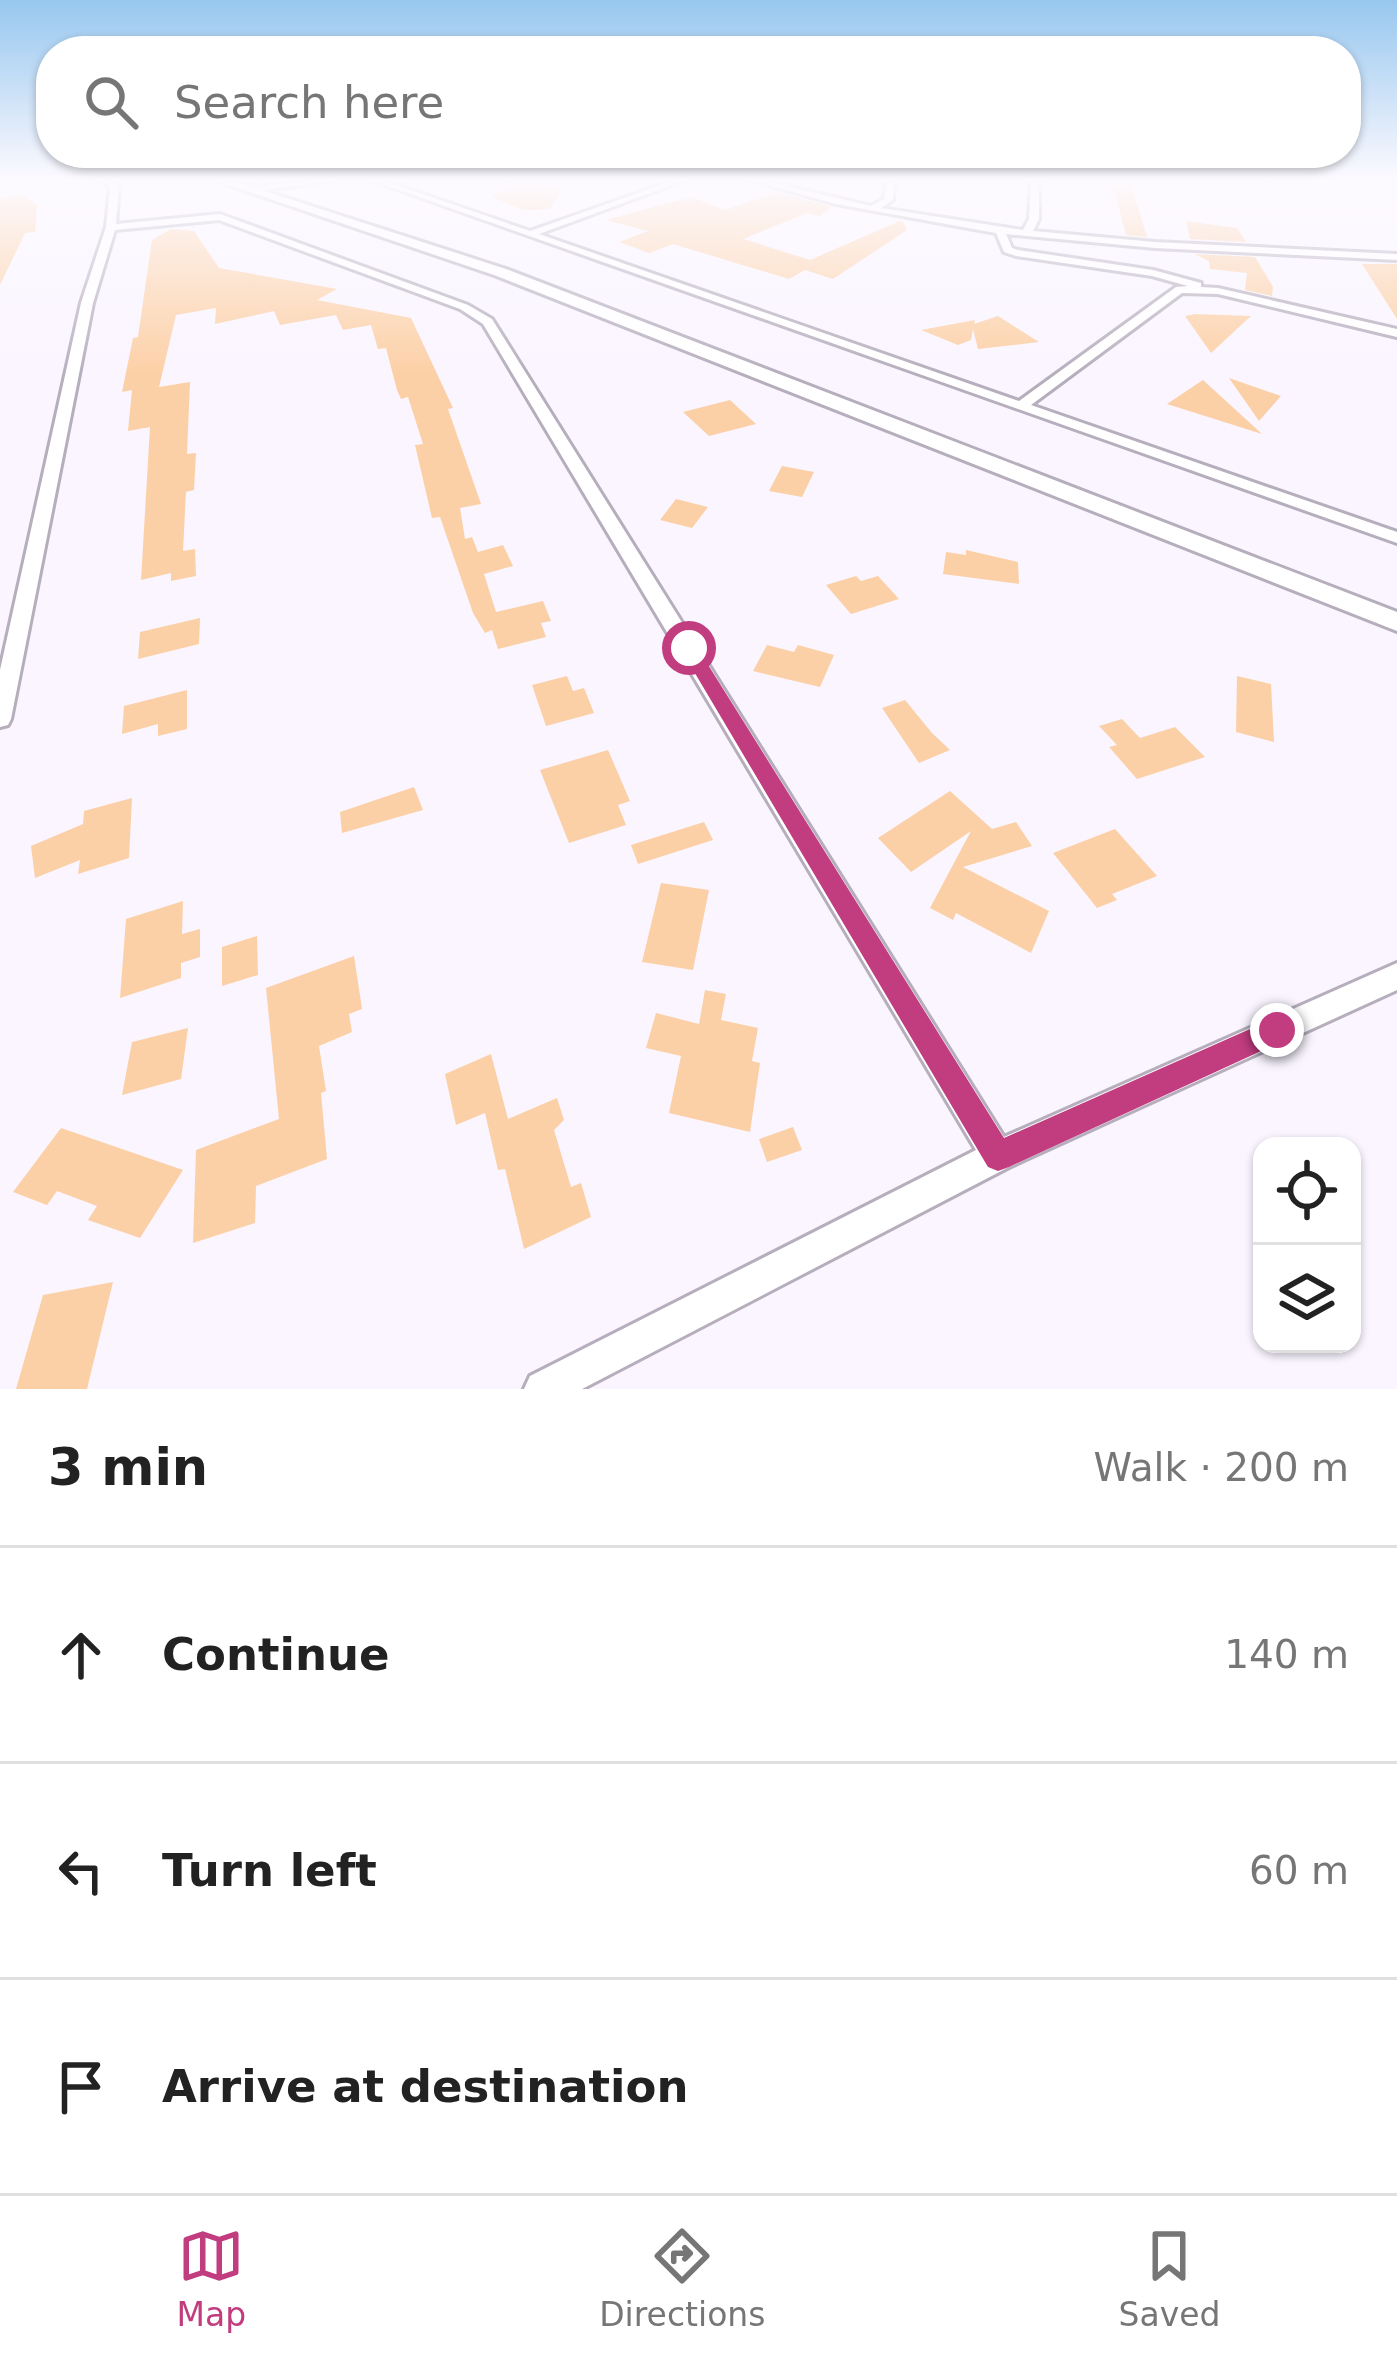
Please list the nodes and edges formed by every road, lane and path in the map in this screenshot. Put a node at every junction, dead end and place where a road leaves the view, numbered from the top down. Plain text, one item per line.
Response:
1 (105, 246) edge
2 (298, 246) edge
3 (421, 246) edge
4 (566, 246) edge
5 (1006, 246) edge
6 (1232, 246) edge
7 (1397, 257) edge
8 (1218, 291) junction
9 (1397, 333) edge
10 (1021, 406) junction
11 (1397, 538) edge
12 (1397, 622) edge
13 (0, 719) edge
14 (1397, 976) edge
15 (998, 1156) junction
16 (543, 1389) edge

1 - 13 street
2 - 15 street
3 - 12 main road
4 - 10 street
5 - 8 street
6 - 7 street
8 - 9 street
8 - 10 street
10 - 11 street
14 - 15 street
15 - 16 street

